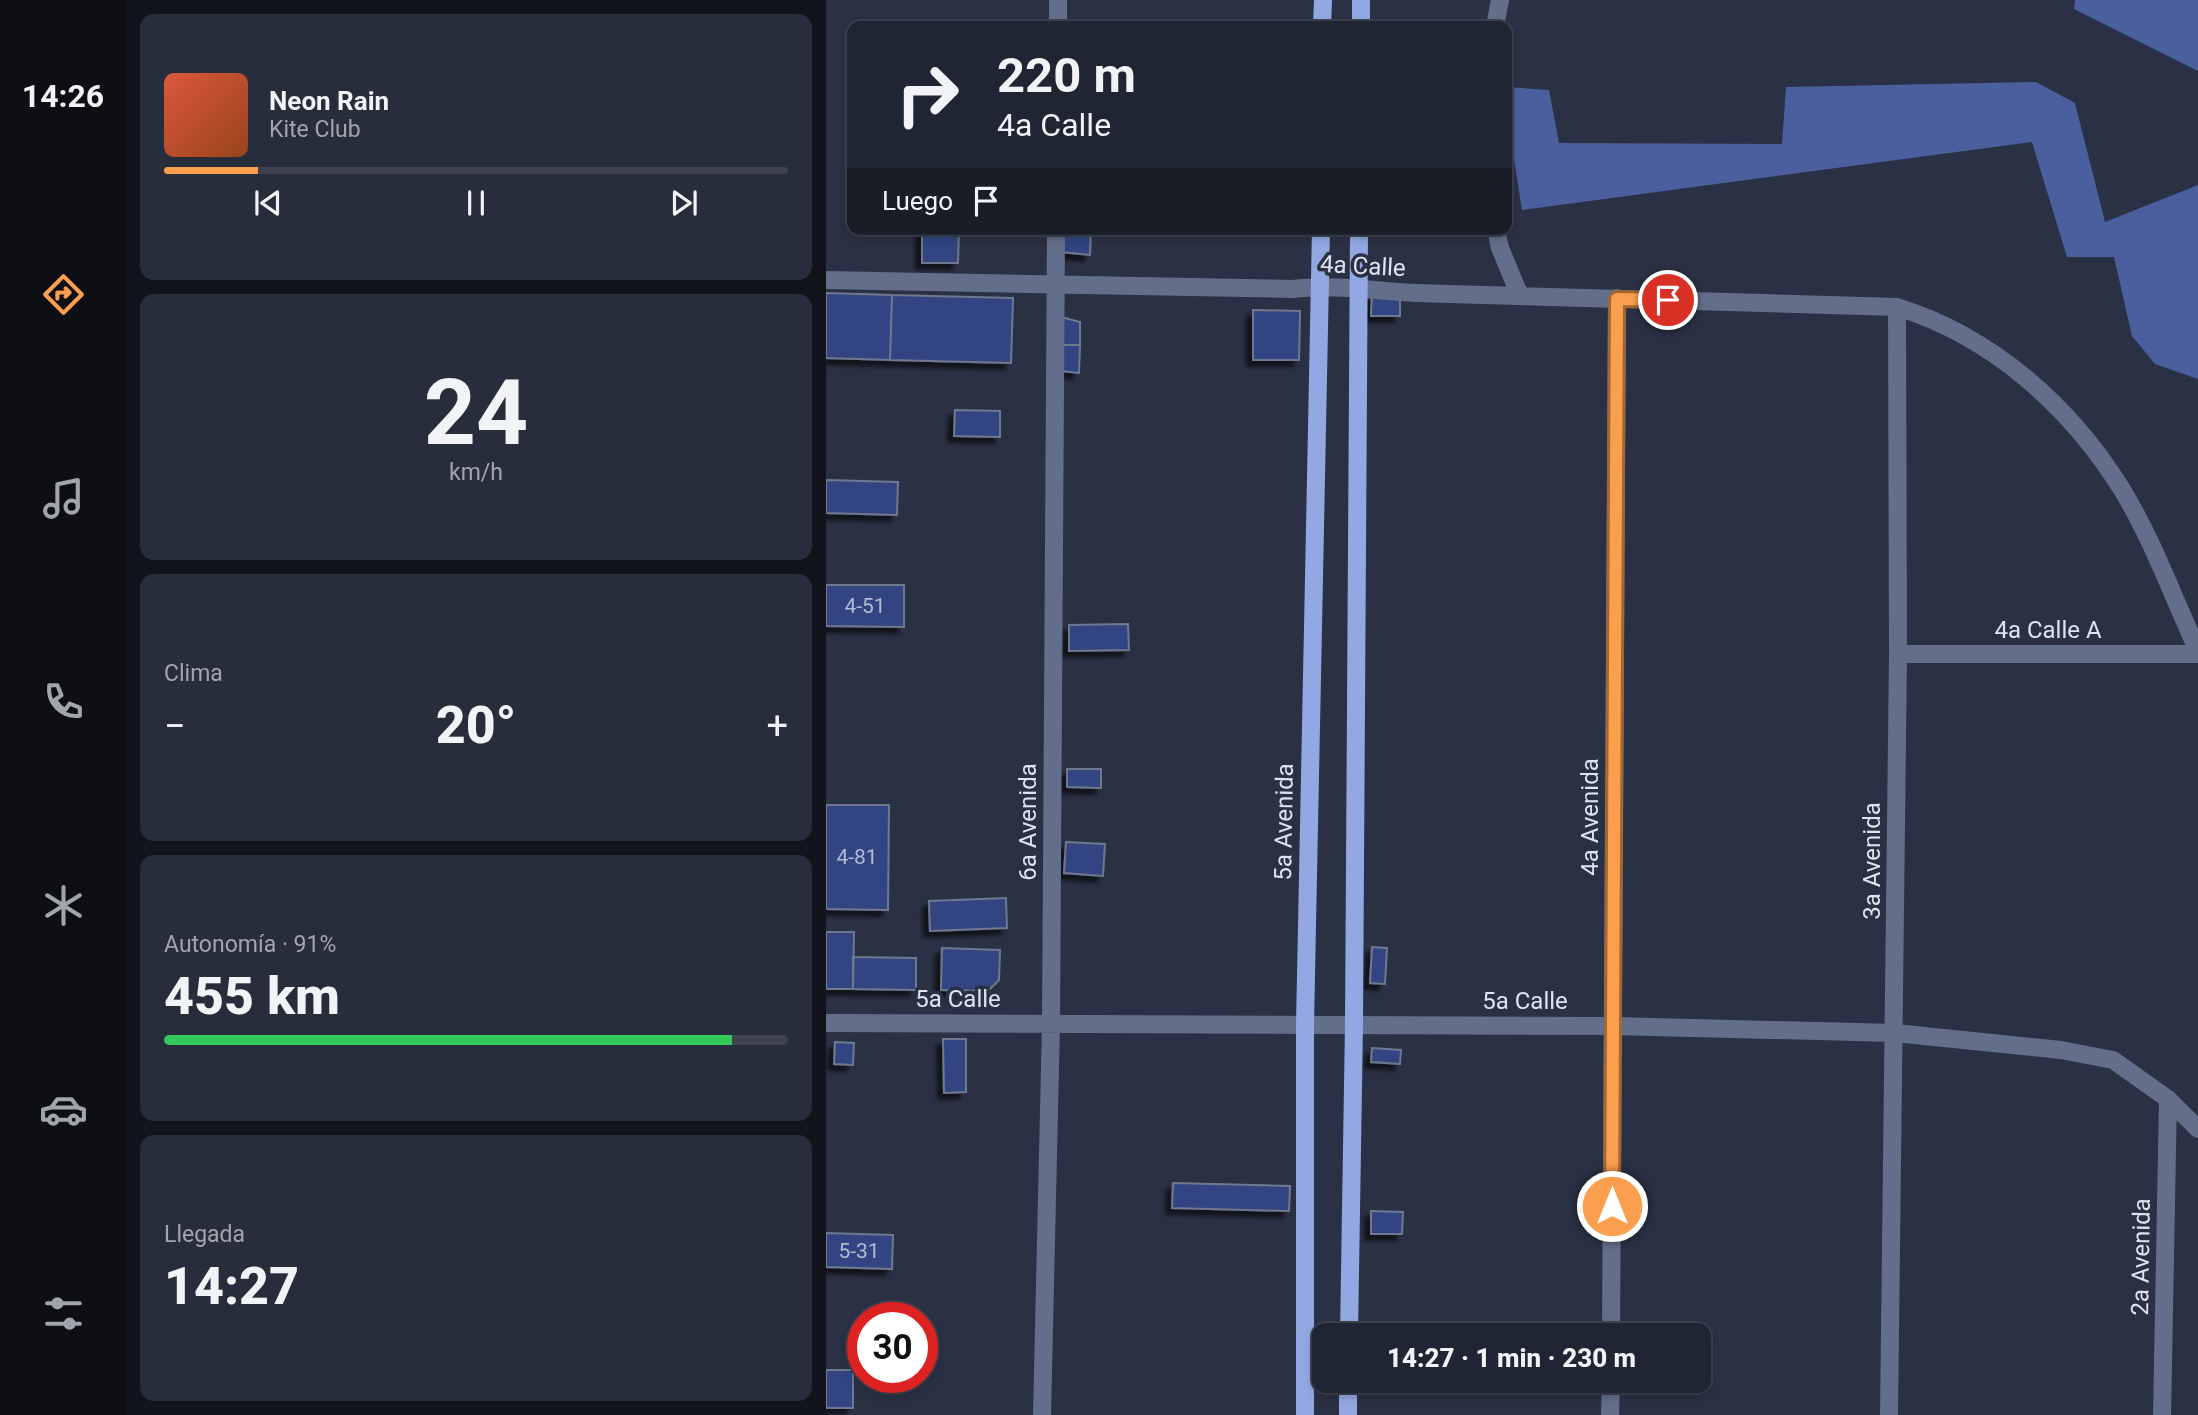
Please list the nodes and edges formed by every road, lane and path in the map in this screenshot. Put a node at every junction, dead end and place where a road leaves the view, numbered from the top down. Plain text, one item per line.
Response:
1 (1058, 0) edge
2 (1322, 0) edge
3 (1361, 0) edge
4 (1489, 0) edge
5 (1500, 0) edge
6 (1058, 21) edge
7 (1322, 21) edge
8 (1361, 21) edge
9 (1488, 21) edge
10 (1496, 21) edge
11 (1056, 235) edge
12 (1321, 235) edge
13 (1359, 235) edge
14 (1497, 235) edge
15 (826, 280) edge
16 (1055, 284) junction
17 (1320, 286) junction
18 (1359, 290) junction
19 (1520, 296) junction
20 (1617, 299) junction
21 (1897, 307) junction
22 (2198, 653) edge
23 (1898, 654) junction
24 (826, 1023) edge
25 (1051, 1024) junction
26 (1354, 1024) junction
27 (1305, 1025) junction
28 (1613, 1026) junction
29 (1895, 1033) junction
30 (2168, 1099) junction
31 (2198, 1129) edge
32 (1349, 1323) edge
33 (1611, 1323) edge
34 (1348, 1393) edge
35 (1611, 1393) edge
36 (1042, 1415) edge
37 (1305, 1415) edge
38 (1348, 1415) edge
39 (1610, 1415) edge
40 (1889, 1415) edge
41 (2162, 1415) edge

1 - 6 street
2 - 7 main road
3 - 8 main road
4 - 9 street
5 - 10 street
11 - 16 street, 6a Avenida
12 - 17 main road, 5a Avenida
13 - 18 main road
14 - 19 street
15 - 16 street, 4a Calle
16 - 17 street, 4a Calle
16 - 25 street, 6a Avenida
17 - 18 street, 4a Calle
17 - 27 main road, 5a Avenida
18 - 19 street, 4a Calle
18 - 26 main road
19 - 20 street, 4a Calle
20 - 21 street, 4a Calle
20 - 28 street, 4a Avenida
21 - 22 street
21 - 23 street, 3a Avenida
22 - 23 street, 4a Calle A
23 - 29 street, 3a Avenida
24 - 25 street, 5a Calle
25 - 27 street, 5a Calle
25 - 36 street, 6a Avenida
26 - 27 street, 5a Calle
26 - 28 street, 5a Calle
26 - 32 main road
27 - 37 main road, 5a Avenida
28 - 29 street, 5a Calle
28 - 33 street, 4a Avenida
29 - 30 street, 5a Calle
29 - 40 street, 3a Avenida
30 - 31 street, 5a Calle
30 - 41 street, 2a Avenida
34 - 38 main road
35 - 39 street

